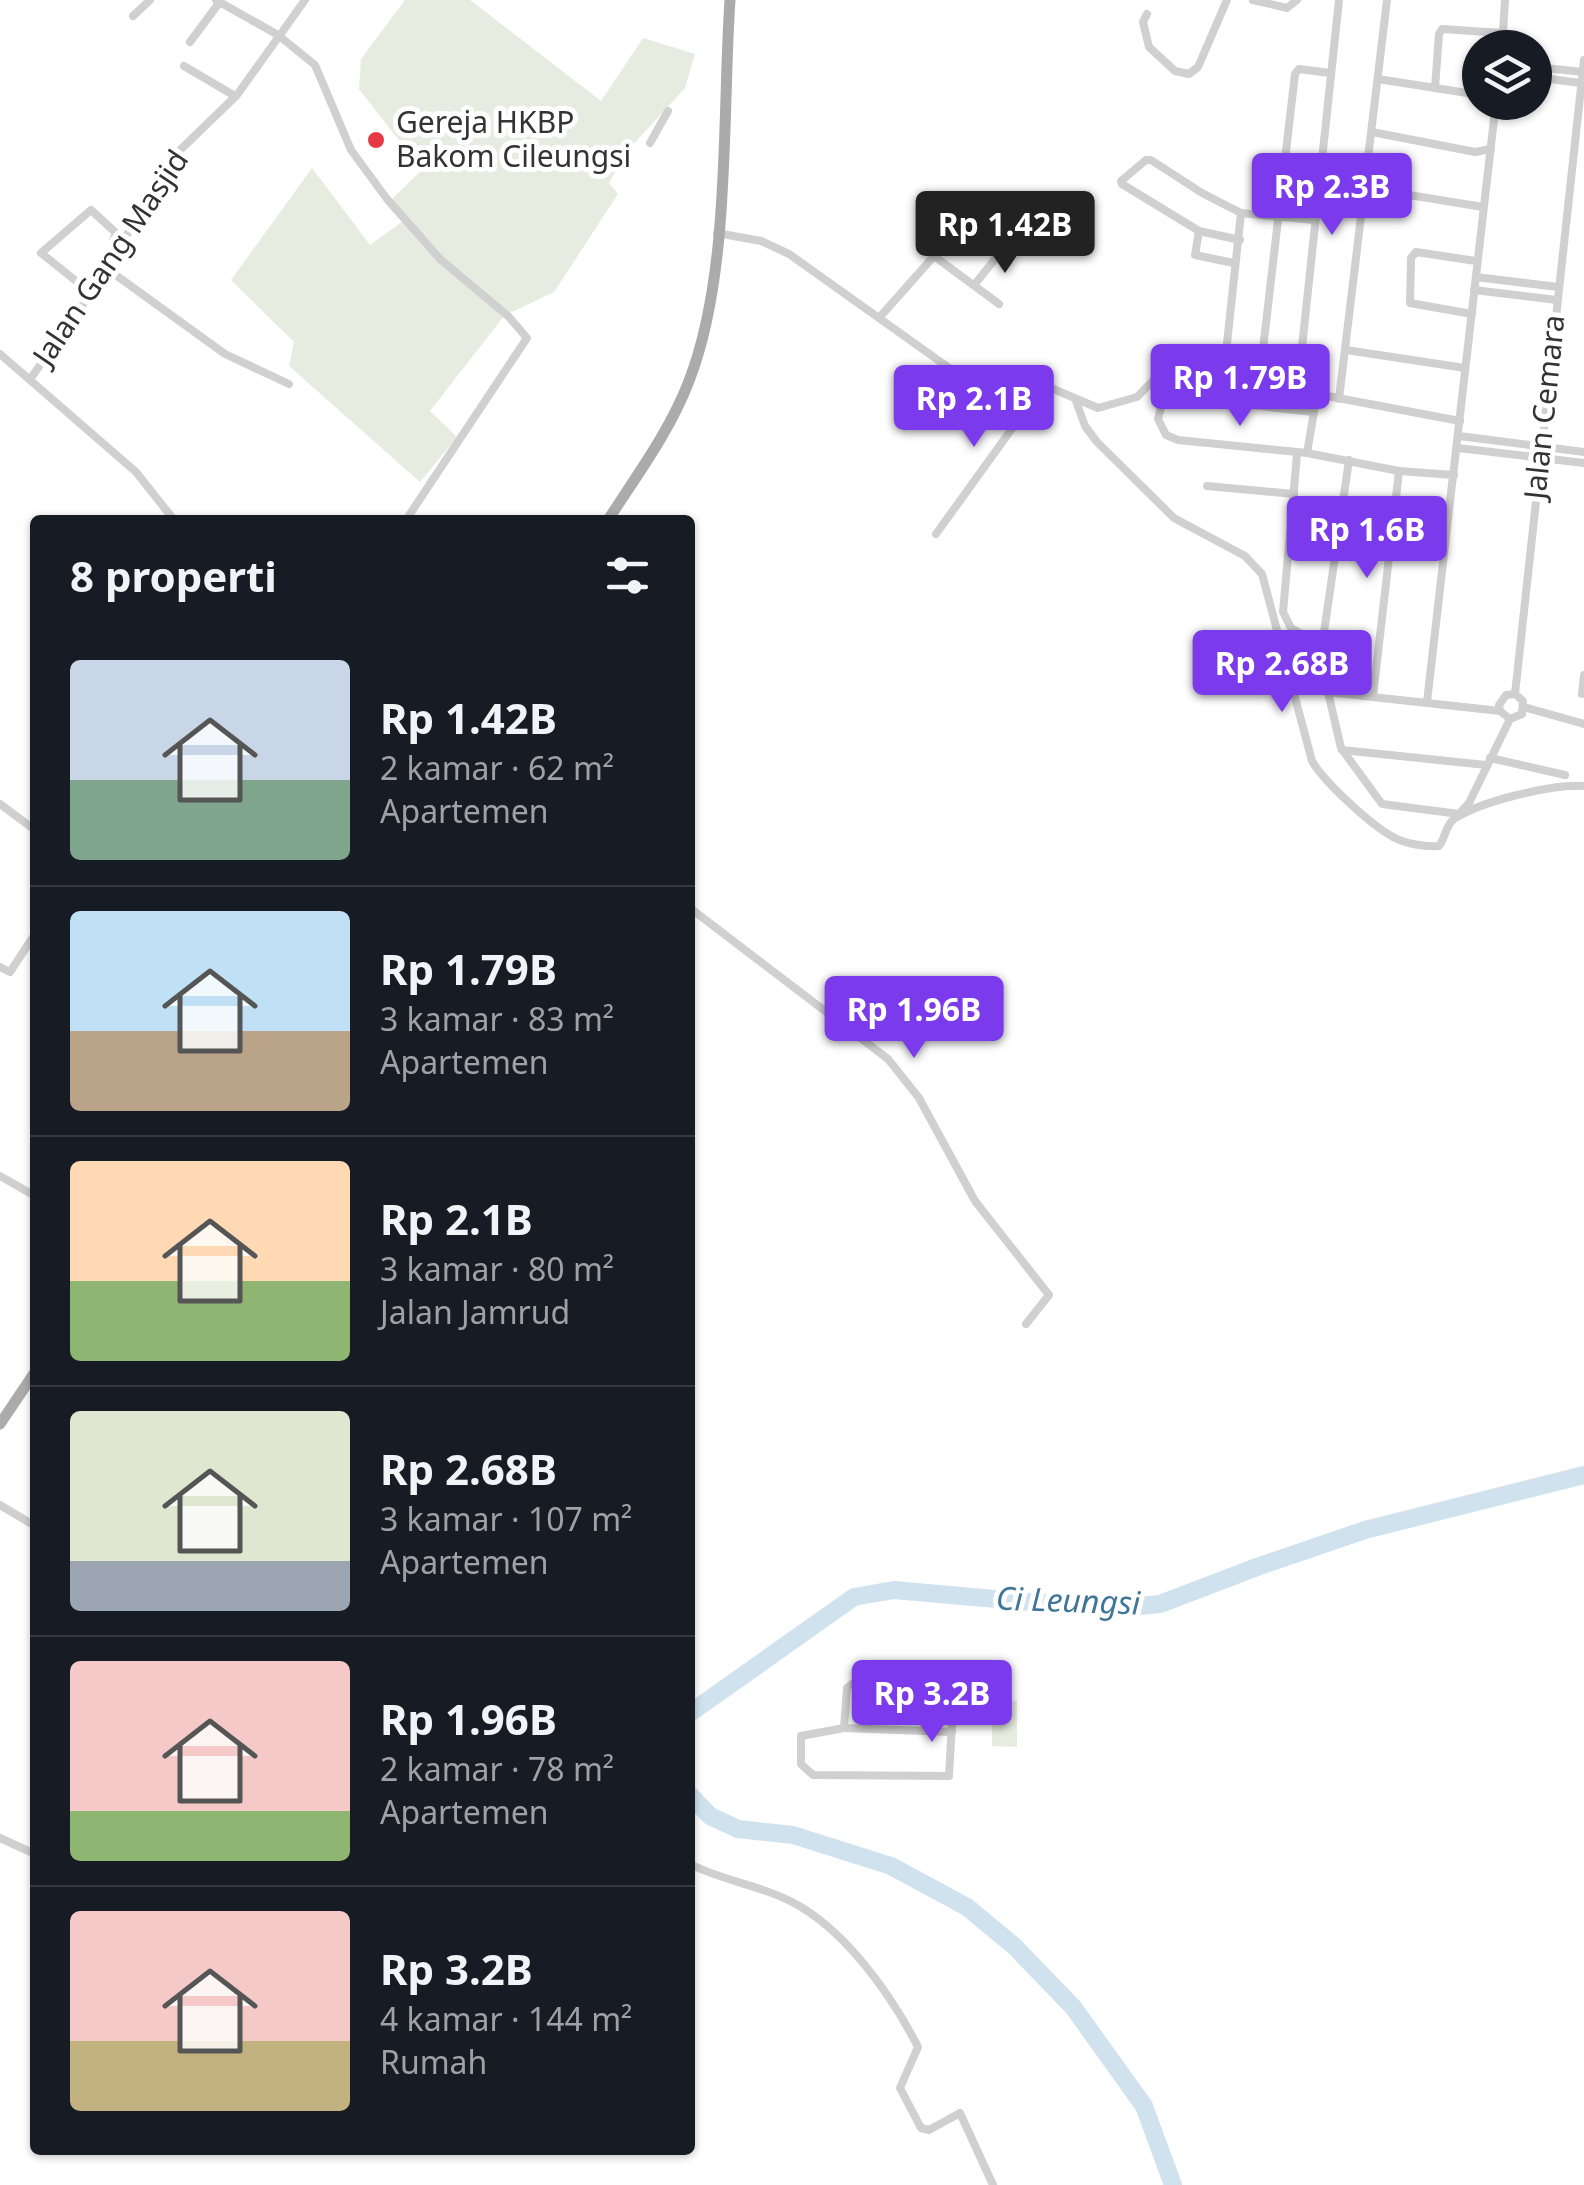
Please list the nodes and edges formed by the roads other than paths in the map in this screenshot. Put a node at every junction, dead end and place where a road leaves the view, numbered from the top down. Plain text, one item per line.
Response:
1 (150, 0) edge
2 (306, 0) edge
3 (730, 0) edge
4 (1227, 0) edge
5 (1253, 0) edge
6 (1296, 0) edge
7 (1339, 0) edge
8 (1388, 0) edge
9 (1505, 0) edge
10 (218, 1) edge
11 (1147, 14) dead end
12 (133, 16) dead end
13 (1466, 30) edge
14 (1502, 30) edge
15 (278, 35) junction
16 (190, 42) dead end
17 (1584, 60) edge
18 (184, 66) dead end
19 (1552, 69) edge
20 (1583, 72) edge
21 (1330, 73) junction
22 (1378, 80) junction
23 (1552, 80) edge
24 (1581, 84) junction
25 (1435, 88) junction
26 (1462, 92) edge
27 (235, 96) junction
28 (668, 110) dead end
29 (1494, 120) edge
30 (1372, 132) junction
31 (650, 143) dead end
32 (1491, 149) junction
33 (1573, 158) junction
34 (1584, 159) edge
35 (1572, 168) junction
36 (1584, 170) edge
37 (1366, 188) junction
38 (1483, 207) junction
39 (1241, 212) junction
40 (1276, 216) junction
41 (1314, 220) junction
42 (1199, 231) junction
43 (717, 233) junction
44 (1240, 240) junction
45 (1007, 244) dead end
46 (119, 247) junction
47 (1476, 260) junction
48 (1234, 263) dead end
49 (106, 268) junction
50 (1476, 276) junction
51 (975, 284) junction
52 (1558, 287) junction
53 (1474, 290) junction
54 (91, 293) junction
55 (1557, 300) junction
56 (999, 304) dead end
57 (1472, 314) junction
58 (879, 318) junction
59 (1346, 350) junction
60 (0, 354) edge
61 (1225, 362) junction
62 (1261, 366) junction
63 (1466, 368) junction
64 (31, 378) junction
65 (289, 384) dead end
66 (1042, 386) junction
67 (1339, 399) junction
68 (1076, 401) junction
69 (1313, 412) junction
70 (1460, 420) junction
71 (1459, 436) junction
72 (1541, 447) junction
73 (1458, 448) junction
74 (1584, 452) edge
75 (1302, 454) junction
76 (1540, 458) junction
77 (1349, 460) junction
78 (1584, 463) edge
79 (1399, 470) junction
80 (1454, 475) junction
81 (1207, 486) dead end
82 (1294, 494) junction
83 (170, 515) edge
84 (409, 515) edge
85 (611, 515) edge
86 (936, 534) dead end
87 (1322, 646) junction
88 (1584, 675) edge
89 (1327, 692) junction
90 (1515, 694) junction
91 (1582, 694) edge
92 (1372, 696) junction
93 (1427, 702) junction
94 (1524, 708) junction
95 (1500, 711) junction
96 (1510, 718) junction
97 (1584, 724) edge
98 (1342, 750) junction
99 (1488, 762) junction
100 (1565, 774) dead end
101 (1584, 786) edge
102 (0, 804) edge
103 (30, 826) edge
104 (695, 912) edge
105 (30, 942) edge
106 (0, 967) edge
107 (0, 1176) edge
108 (30, 1193) edge
109 (1026, 1324) dead end
110 (30, 1379) edge
111 (1, 1422) edge
112 (0, 1505) edge
113 (30, 1523) edge
114 (984, 1687) dead end
115 (954, 1688) junction
116 (844, 1728) junction
117 (952, 1732) junction
118 (0, 1838) edge
119 (30, 1852) edge
120 (695, 1867) edge
121 (993, 2185) edge

1 - 12 street
2 - 15 street, Jalan Gang Masjid
3 - 43 main road
4 - 11 street
5 - 6 street
7 - 21 street
8 - 22 street
9 - 14 street
10 - 15 street
10 - 16 street
13 - 25 street
15 - 27 street, Jalan Gang Masjid
15 - 84 street
17 - 20 street, Jalan Cemara
18 - 27 street
19 - 20 street
20 - 24 street, Jalan Cemara
21 - 40 street
21 - 41 street
22 - 25 street
22 - 30 street
23 - 24 street
24 - 33 street, Jalan Cemara
25 - 26 street
27 - 46 street, Jalan Gang Masjid
28 - 31 street
29 - 32 street
30 - 32 street
30 - 37 street
32 - 38 street
33 - 34 street
33 - 35 street, Jalan Cemara
35 - 36 street
35 - 52 street, Jalan Cemara
37 - 38 street
37 - 59 street
38 - 47 street
39 - 40 street
39 - 42 street
39 - 44 street
40 - 41 street
40 - 62 street
41 - 62 street
42 - 44 street
42 - 48 street
43 - 58 street
43 - 85 main road
44 - 61 street
45 - 51 street
46 - 49 street, Jalan Gang Masjid
46 - 54 street
47 - 50 street
47 - 57 street
49 - 54 street, Jalan Gang Masjid
49 - 65 street
50 - 52 street
50 - 53 street
51 - 56 street
51 - 58 street
52 - 55 street, Jalan Cemara
53 - 55 street
53 - 57 street
54 - 64 street, Jalan Gang Masjid
55 - 72 street, Jalan Cemara
57 - 63 street
58 - 66 street
59 - 63 street
59 - 67 street
60 - 64 street
61 - 62 street
61 - 68 street
63 - 70 street
64 - 83 street
66 - 68 street
66 - 86 street
67 - 69 street
67 - 70 street
68 - 101 street
69 - 75 street
69 - 75 street
70 - 71 street
71 - 72 street
71 - 73 street
72 - 74 street
72 - 76 street, Jalan Cemara
73 - 76 street
73 - 80 street
75 - 77 street
75 - 82 street
76 - 78 street
76 - 90 street, Jalan Cemara
77 - 79 street
77 - 87 street
79 - 80 street
79 - 92 street
80 - 93 street
81 - 82 street
82 - 87 street
87 - 89 street
88 - 91 street
89 - 92 street
89 - 98 street
90 - 94 street
90 - 95 street
92 - 93 street
93 - 95 street
94 - 96 street
94 - 97 street
95 - 96 street
96 - 99 street
98 - 99 street
98 - 99 street
99 - 100 street
102 - 103 street
104 - 109 street
105 - 106 street
107 - 108 street
110 - 111 main road
112 - 113 street
114 - 115 street
115 - 116 street
115 - 117 street
116 - 117 street
116 - 117 street
118 - 119 street
120 - 121 street

